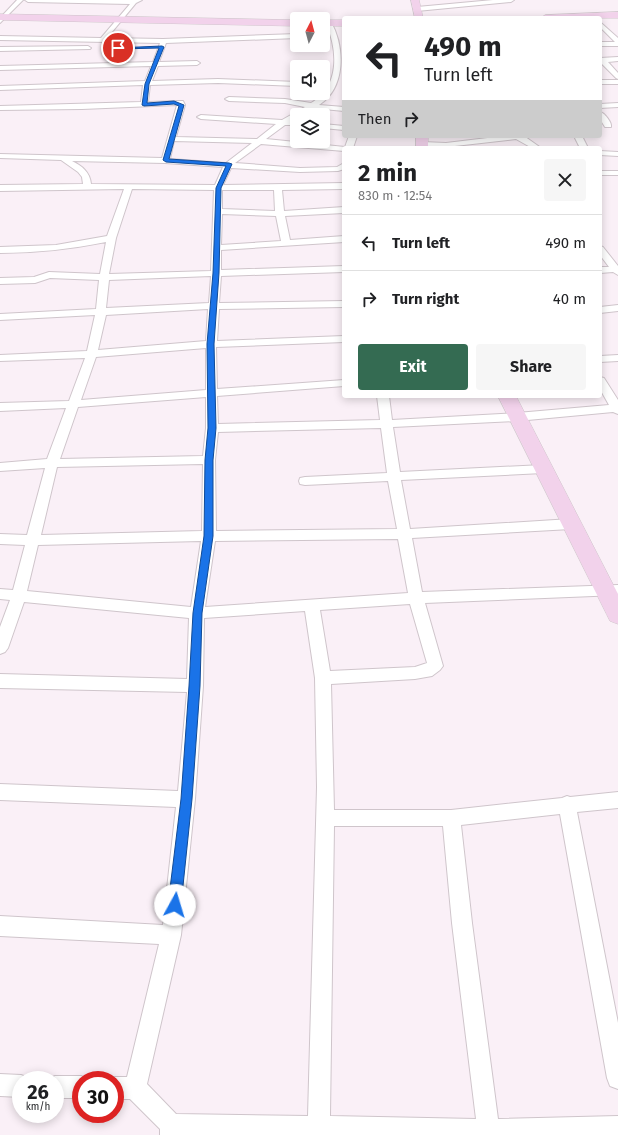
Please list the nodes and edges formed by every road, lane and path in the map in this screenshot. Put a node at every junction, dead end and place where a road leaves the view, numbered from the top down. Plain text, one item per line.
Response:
1 (20, 0) edge
2 (28, 0) edge
3 (512, 0) edge
4 (137, 1) edge
5 (416, 4) edge
6 (618, 14) edge
7 (419, 16) edge
8 (601, 16) edge
9 (1, 19) edge
10 (120, 20) junction
11 (269, 23) junction
12 (330, 23) edge
13 (342, 23) edge
14 (290, 24) edge
15 (602, 26) edge
16 (330, 28) edge
17 (290, 36) edge
18 (0, 38) edge
19 (268, 38) junction
20 (103, 39) junction
21 (618, 43) edge
22 (162, 44) junction
23 (602, 44) edge
24 (96, 48) dead end
25 (125, 48) dead end
26 (0, 49) edge
27 (73, 49) junction
28 (68, 55) dead end
29 (618, 59) edge
30 (602, 60) edge
31 (64, 61) dead end
32 (197, 63) dead end
33 (154, 65) junction
34 (0, 68) edge
35 (54, 72) junction
36 (341, 72) edge
37 (618, 78) edge
38 (602, 82) edge
39 (618, 82) edge
40 (147, 84) junction
41 (290, 84) edge
42 (330, 86) edge
43 (333, 86) junction
44 (0, 88) edge
45 (36, 90) junction
46 (229, 99) dead end
47 (144, 105) junction
48 (314, 105) junction
49 (618, 105) edge
50 (602, 106) edge
51 (0, 108) edge
52 (342, 109) edge
53 (201, 117) dead end
54 (602, 117) edge
55 (282, 123) junction
56 (290, 124) edge
57 (608, 125) dead end
58 (330, 127) edge
59 (342, 128) edge
60 (500, 138) edge
61 (521, 138) edge
62 (171, 139) junction
63 (259, 141) junction
64 (422, 143) edge
65 (534, 146) edge
66 (342, 149) edge
67 (602, 154) edge
68 (618, 154) edge
69 (0, 156) edge
70 (63, 159) junction
71 (166, 160) junction
72 (229, 164) junction
73 (342, 167) edge
74 (602, 173) edge
75 (618, 173) edge
76 (87, 186) junction
77 (129, 186) junction
78 (342, 186) edge
79 (0, 188) edge
80 (218, 188) junction
81 (278, 188) junction
82 (342, 210) edge
83 (218, 211) junction
84 (280, 214) junction
85 (111, 238) junction
86 (342, 239) edge
87 (286, 243) junction
88 (217, 248) junction
89 (0, 250) edge
90 (602, 251) edge
91 (342, 269) edge
92 (602, 270) edge
93 (617, 270) edge
94 (216, 273) junction
95 (104, 277) junction
96 (0, 282) edge
97 (342, 304) edge
98 (214, 306) junction
99 (618, 308) edge
100 (602, 310) edge
101 (102, 313) junction
102 (0, 317) edge
103 (342, 339) edge
104 (211, 344) junction
105 (92, 354) junction
106 (0, 358) edge
107 (618, 358) edge
108 (602, 359) edge
109 (342, 383) edge
110 (602, 383) edge
111 (210, 394) junction
112 (383, 398) edge
113 (508, 398) edge
114 (75, 404) junction
115 (0, 407) edge
116 (618, 409) edge
117 (518, 417) junction
118 (386, 424) junction
119 (212, 428) junction
120 (209, 460) junction
121 (52, 463) junction
122 (0, 466) edge
123 (543, 470) junction
124 (394, 477) junction
125 (305, 481) dead end
126 (571, 524) junction
127 (405, 534) junction
128 (209, 536) junction
129 (0, 539) edge
130 (33, 540) junction
131 (611, 590) edge
132 (0, 594) edge
133 (18, 595) junction
134 (416, 598) junction
135 (312, 606) junction
136 (197, 613) junction
137 (618, 616) edge
138 (0, 648) edge
139 (323, 678) junction
140 (0, 682) edge
141 (194, 686) junction
142 (0, 792) edge
143 (186, 799) junction
144 (618, 800) edge
145 (567, 804) junction
146 (326, 818) junction
147 (451, 818) junction
148 (0, 926) edge
149 (171, 935) junction
150 (618, 1078) edge
151 (0, 1085) edge
152 (12, 1086) edge
153 (125, 1088) edge
154 (618, 1127) edge
155 (171, 1130) edge
156 (320, 1131) edge
157 (488, 1133) edge

1 - 9 street
2 - 4 street
3 - 5 street
4 - 10 street
5 - 7 street
6 - 8 street
9 - 10 street
10 - 11 street
10 - 20 street
11 - 14 street
11 - 19 street
12 - 13 street
15 - 21 street
16 - 36 street
17 - 19 street
18 - 20 street
19 - 22 street
20 - 22 street
21 - 23 street
22 - 25 street
22 - 33 street
24 - 27 street
26 - 27 street
27 - 28 street
29 - 30 street
30 - 37 street
31 - 35 street
32 - 33 street
33 - 35 street
33 - 40 street
34 - 35 street
35 - 45 street
36 - 43 street
38 - 39 street
40 - 41 street
40 - 45 street
40 - 47 street
42 - 43 street
43 - 48 street
44 - 45 street
46 - 48 street
47 - 51 street
47 - 62 street
48 - 52 street
48 - 55 street
49 - 50 street
53 - 55 street
54 - 57 street
55 - 56 street
55 - 63 street
58 - 59 street
60 - 64 street
61 - 65 street
62 - 63 street
62 - 71 street
63 - 66 street
63 - 72 street
67 - 68 street
69 - 70 street
70 - 71 street
70 - 76 street
71 - 72 street
72 - 73 street
72 - 80 street
74 - 75 street
76 - 77 street
76 - 79 street
77 - 80 street
77 - 85 street
78 - 81 street
80 - 81 street
80 - 83 street
81 - 84 street
82 - 84 street
83 - 84 street
83 - 88 street
84 - 87 street
85 - 89 street
85 - 95 street
86 - 87 street
87 - 88 street
88 - 94 street
90 - 93 street
91 - 94 street
92 - 93 street
94 - 95 street
94 - 98 street
95 - 96 street
95 - 101 street
97 - 98 street
98 - 101 street
98 - 104 street
99 - 100 street
101 - 102 street
101 - 105 street
103 - 104 street
104 - 105 street
104 - 111 street
105 - 106 street
105 - 114 street
107 - 108 street
109 - 111 street
110 - 116 street
111 - 114 street
111 - 119 street
112 - 118 street
113 - 117 street
114 - 115 street
114 - 121 street
116 - 117 street
117 - 118 street
117 - 123 street
118 - 119 street
118 - 124 street
119 - 120 street
120 - 121 street
120 - 128 street
121 - 122 street
121 - 130 street
123 - 124 street
123 - 126 street
124 - 125 street
124 - 127 street
126 - 127 street
126 - 131 street
127 - 128 street
127 - 134 street
128 - 130 street
128 - 136 street
129 - 130 street
130 - 133 street
131 - 134 street
131 - 137 street
132 - 133 street
133 - 136 street
133 - 138 street
134 - 135 street
134 - 139 street
135 - 136 street
135 - 139 street
136 - 141 street
139 - 146 street
140 - 141 street
141 - 143 street
142 - 143 street
143 - 149 street
144 - 145 street
145 - 147 street
145 - 150 street
146 - 147 street
146 - 156 street
147 - 157 street
148 - 149 street
149 - 153 street
151 - 152 street
153 - 155 street
154 - 157 street
155 - 156 street
156 - 157 street

